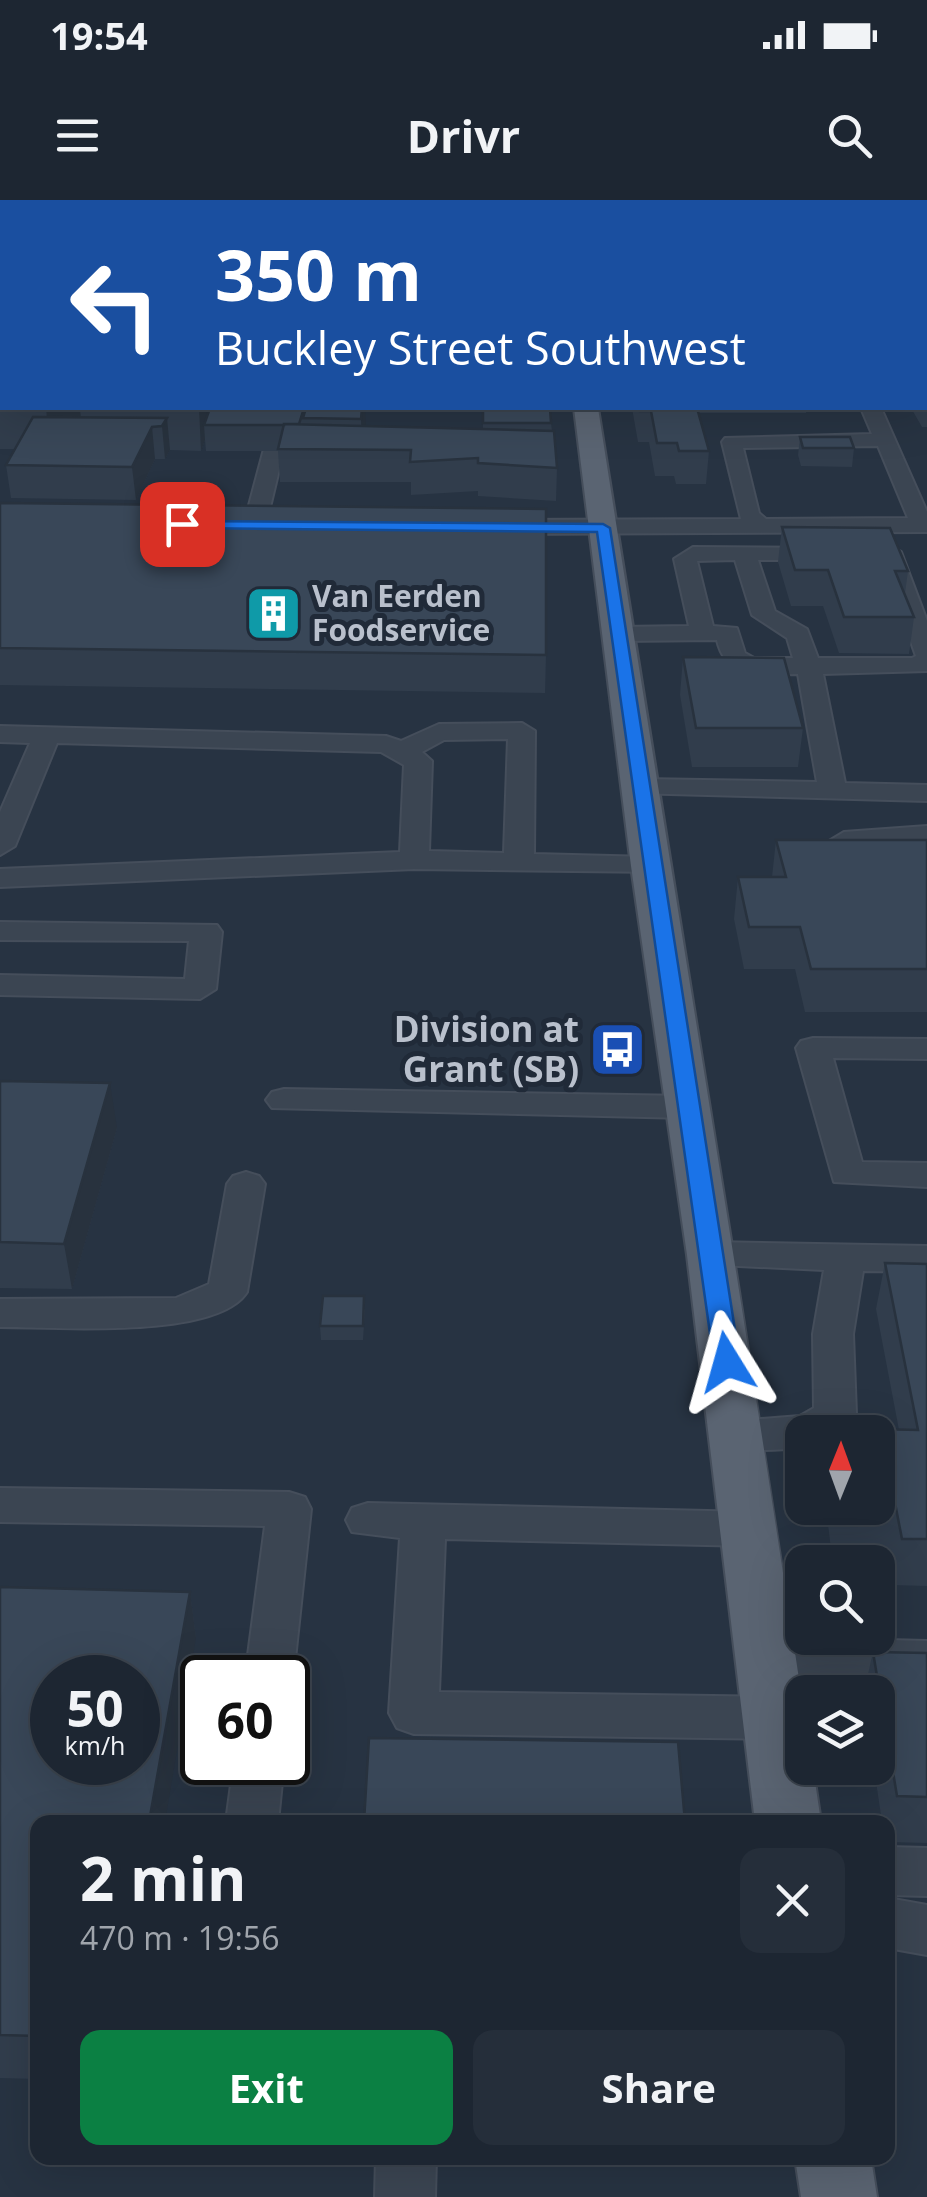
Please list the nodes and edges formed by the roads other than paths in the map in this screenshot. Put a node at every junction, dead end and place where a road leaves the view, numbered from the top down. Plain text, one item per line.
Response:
1 (586, 410) edge
2 (877, 423) edge
3 (286, 428) edge
4 (255, 524) edge
5 (879, 525) junction
6 (925, 525) edge
7 (762, 526) junction
8 (468, 527) edge
9 (603, 528) junction
10 (871, 552) junction
11 (744, 553) junction
12 (620, 634) junction
13 (715, 634) junction
14 (798, 634) junction
15 (927, 657) edge
16 (809, 667) junction
17 (0, 734) edge
18 (47, 735) junction
19 (402, 752) junction
20 (642, 787) junction
21 (834, 791) junction
22 (921, 793) edge
23 (927, 832) edge
24 (811, 841) edge
25 (0, 846) edge
26 (414, 860) junction
27 (519, 864) junction
28 (650, 866) junction
29 (0, 878) edge
30 (0, 931) edge
31 (0, 985) edge
32 (927, 1049) edge
33 (284, 1100) dead end
34 (687, 1106) junction
35 (927, 1175) edge
36 (246, 1184) dead end
37 (712, 1255) junction
38 (842, 1258) junction
39 (927, 1259) edge
40 (0, 1313) edge
41 (737, 1433) junction
42 (0, 1505) edge
43 (368, 1520) dead end
44 (423, 1521) junction
45 (750, 1529) junction
46 (272, 1655) edge
47 (768, 1657) junction
48 (927, 1661) edge
49 (776, 1718) junction
50 (256, 1785) edge
51 (253, 1815) edge
52 (787, 1815) edge
53 (895, 1871) edge
54 (927, 1872) edge
55 (895, 1923) edge
56 (927, 1930) edge
57 (406, 2165) edge
58 (834, 2165) edge
59 (405, 2197) edge
60 (838, 2197) edge

1 - 9 main road
2 - 6 street
2 - 7 street
3 - 4 street
5 - 6 street
5 - 7 street
5 - 10 street
7 - 9 street
8 - 9 street
9 - 12 main road
10 - 11 street
10 - 15 street
11 - 13 street
11 - 14 street
12 - 13 street
12 - 20 main road
13 - 14 street
13 - 16 street
14 - 16 street
15 - 16 street
16 - 21 street
17 - 18 street
18 - 19 street
18 - 25 street
19 - 26 street
19 - 27 street
20 - 21 street
20 - 28 main road
21 - 22 street
22 - 23 street
23 - 24 street
26 - 27 street
26 - 29 street
27 - 28 street
28 - 34 main road
30 - 31 street
32 - 35 street
33 - 34 street
34 - 37 main road
36 - 40 street
37 - 38 street
37 - 41 main road
38 - 39 street
38 - 41 street
41 - 45 main road
42 - 46 street
43 - 44 street
44 - 45 street
44 - 49 street
45 - 47 main road
47 - 48 street
47 - 49 main road
49 - 52 main road
50 - 51 street
53 - 54 street
55 - 56 street
57 - 59 street
58 - 60 main road

